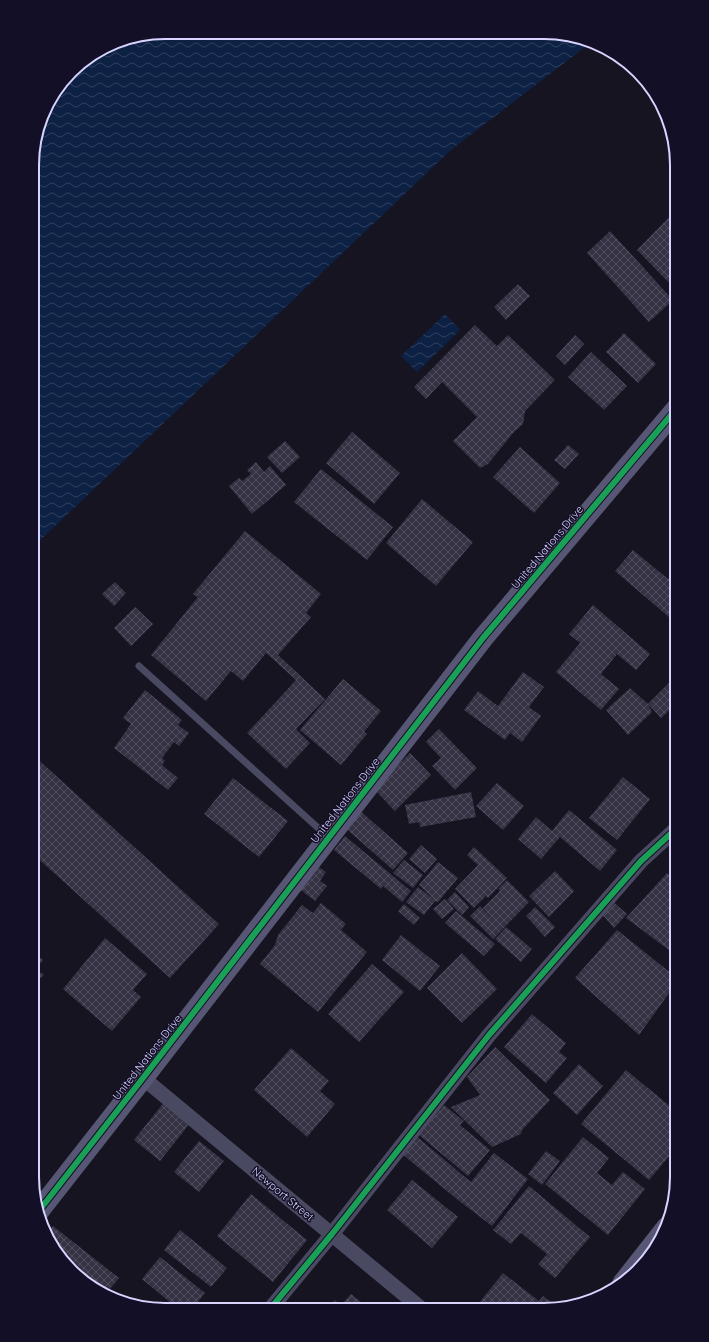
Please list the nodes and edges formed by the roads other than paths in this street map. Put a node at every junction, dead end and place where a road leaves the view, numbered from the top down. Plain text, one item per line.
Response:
1 (670, 416) edge
2 (139, 666) dead end
3 (670, 834) edge
4 (329, 838) junction
5 (143, 1078) junction
6 (43, 1206) edge
7 (332, 1234) junction
8 (275, 1303) edge
9 (415, 1303) edge

1 - 4 street, United Nations Drive
2 - 4 lane
3 - 7 street
4 - 5 street, United Nations Drive
5 - 6 street, United Nations Drive
5 - 7 street, Newport Street
7 - 8 street
7 - 9 street, Newport Street

